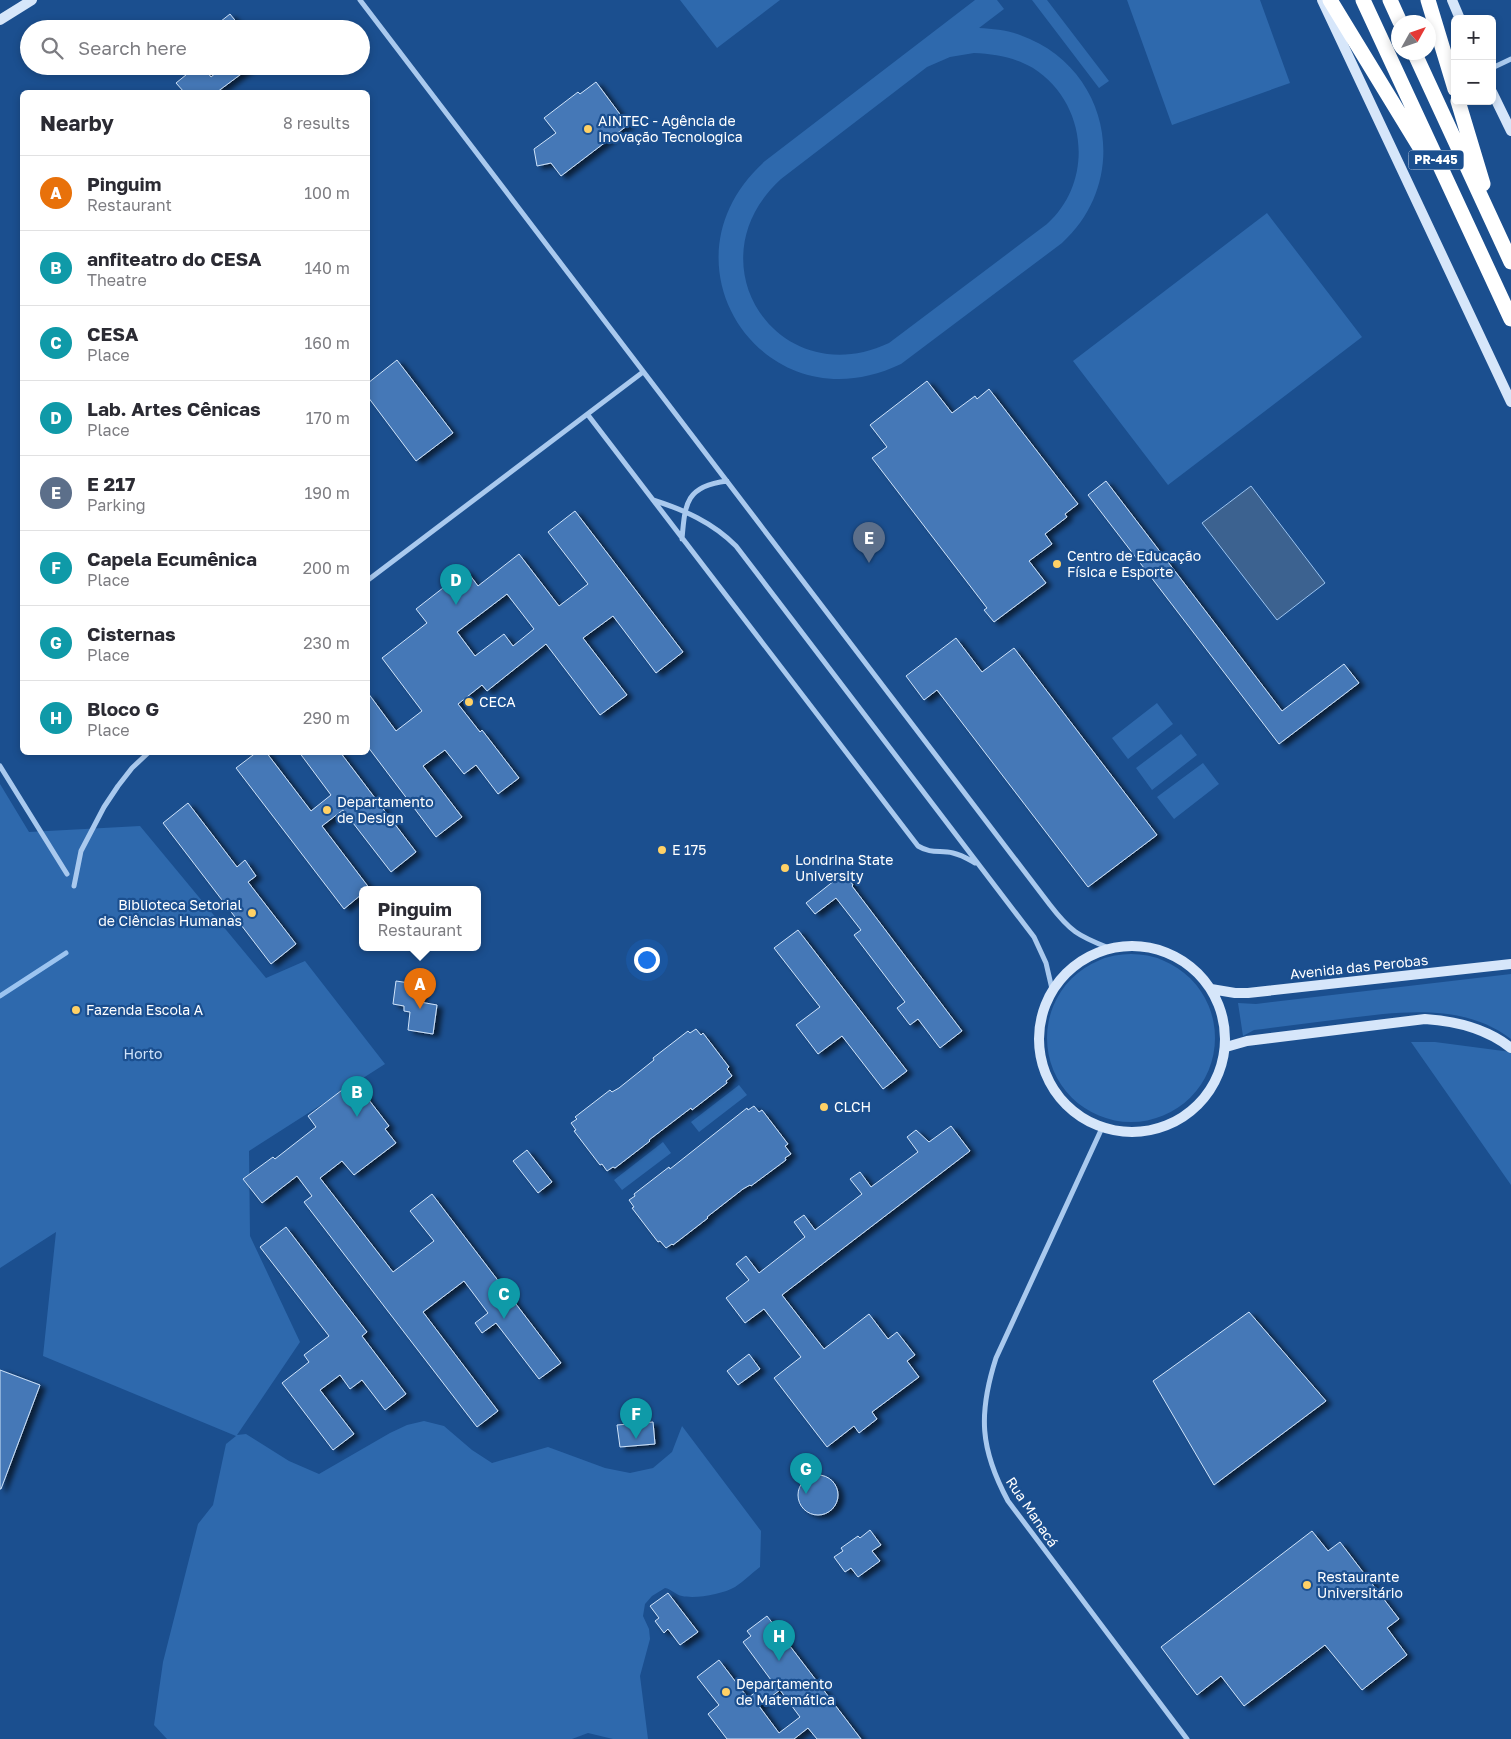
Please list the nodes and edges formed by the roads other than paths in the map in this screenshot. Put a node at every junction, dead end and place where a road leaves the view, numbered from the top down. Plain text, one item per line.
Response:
1 (32, 0) edge
2 (360, 0) edge
3 (1322, 0) edge
4 (1330, 0) edge
5 (1363, 0) edge
6 (1390, 0) edge
7 (1428, 0) edge
8 (1452, 0) edge
9 (1397, 15) edge
10 (1458, 15) edge
11 (0, 20) edge
12 (1511, 59) edge
13 (1418, 60) edge
14 (1496, 66) edge
15 (1451, 76) edge
16 (1496, 100) edge
17 (1459, 105) edge
18 (1511, 131) edge
19 (1464, 220) junction
20 (1498, 236) junction
21 (1511, 262) edge
22 (1511, 319) edge
23 (643, 372) junction
24 (1511, 402) edge
25 (588, 415) junction
26 (727, 481) junction
27 (652, 500) junction
28 (685, 511) junction
29 (682, 539) junction
30 (370, 578) edge
31 (147, 755) edge
32 (0, 766) edge
33 (980, 866) junction
34 (67, 874) dead end
35 (74, 886) dead end
36 (1109, 948) junction
37 (1511, 964) edge
38 (1052, 989) junction
39 (1211, 989) junction
40 (1226, 1047) junction
41 (1511, 1048) edge
42 (1102, 1128) junction
43 (1187, 1739) edge

1 - 11 street
2 - 23 street
3 - 24 street, PR-445
4 - 19 highway
5 - 19 highway, PR-445
6 - 9 highway
7 - 15 highway
8 - 10 street
12 - 14 street
13 - 20 highway, PR-445
16 - 18 street
17 - 20 highway
19 - 22 highway, PR-445
20 - 21 highway, PR-445
23 - 25 street
23 - 26 street
25 - 27 street
25 - 30 street
26 - 28 street
26 - 36 street
27 - 28 street
27 - 29 street
28 - 29 street
28 - 33 street
29 - 33 street
31 - 35 street
32 - 34 street
33 - 38 street
36 - 38 street
36 - 39 street
37 - 39 street, Avenida das Perobas
38 - 42 street
39 - 40 street
40 - 41 street
40 - 42 street
42 - 43 street, Rua Manacá

